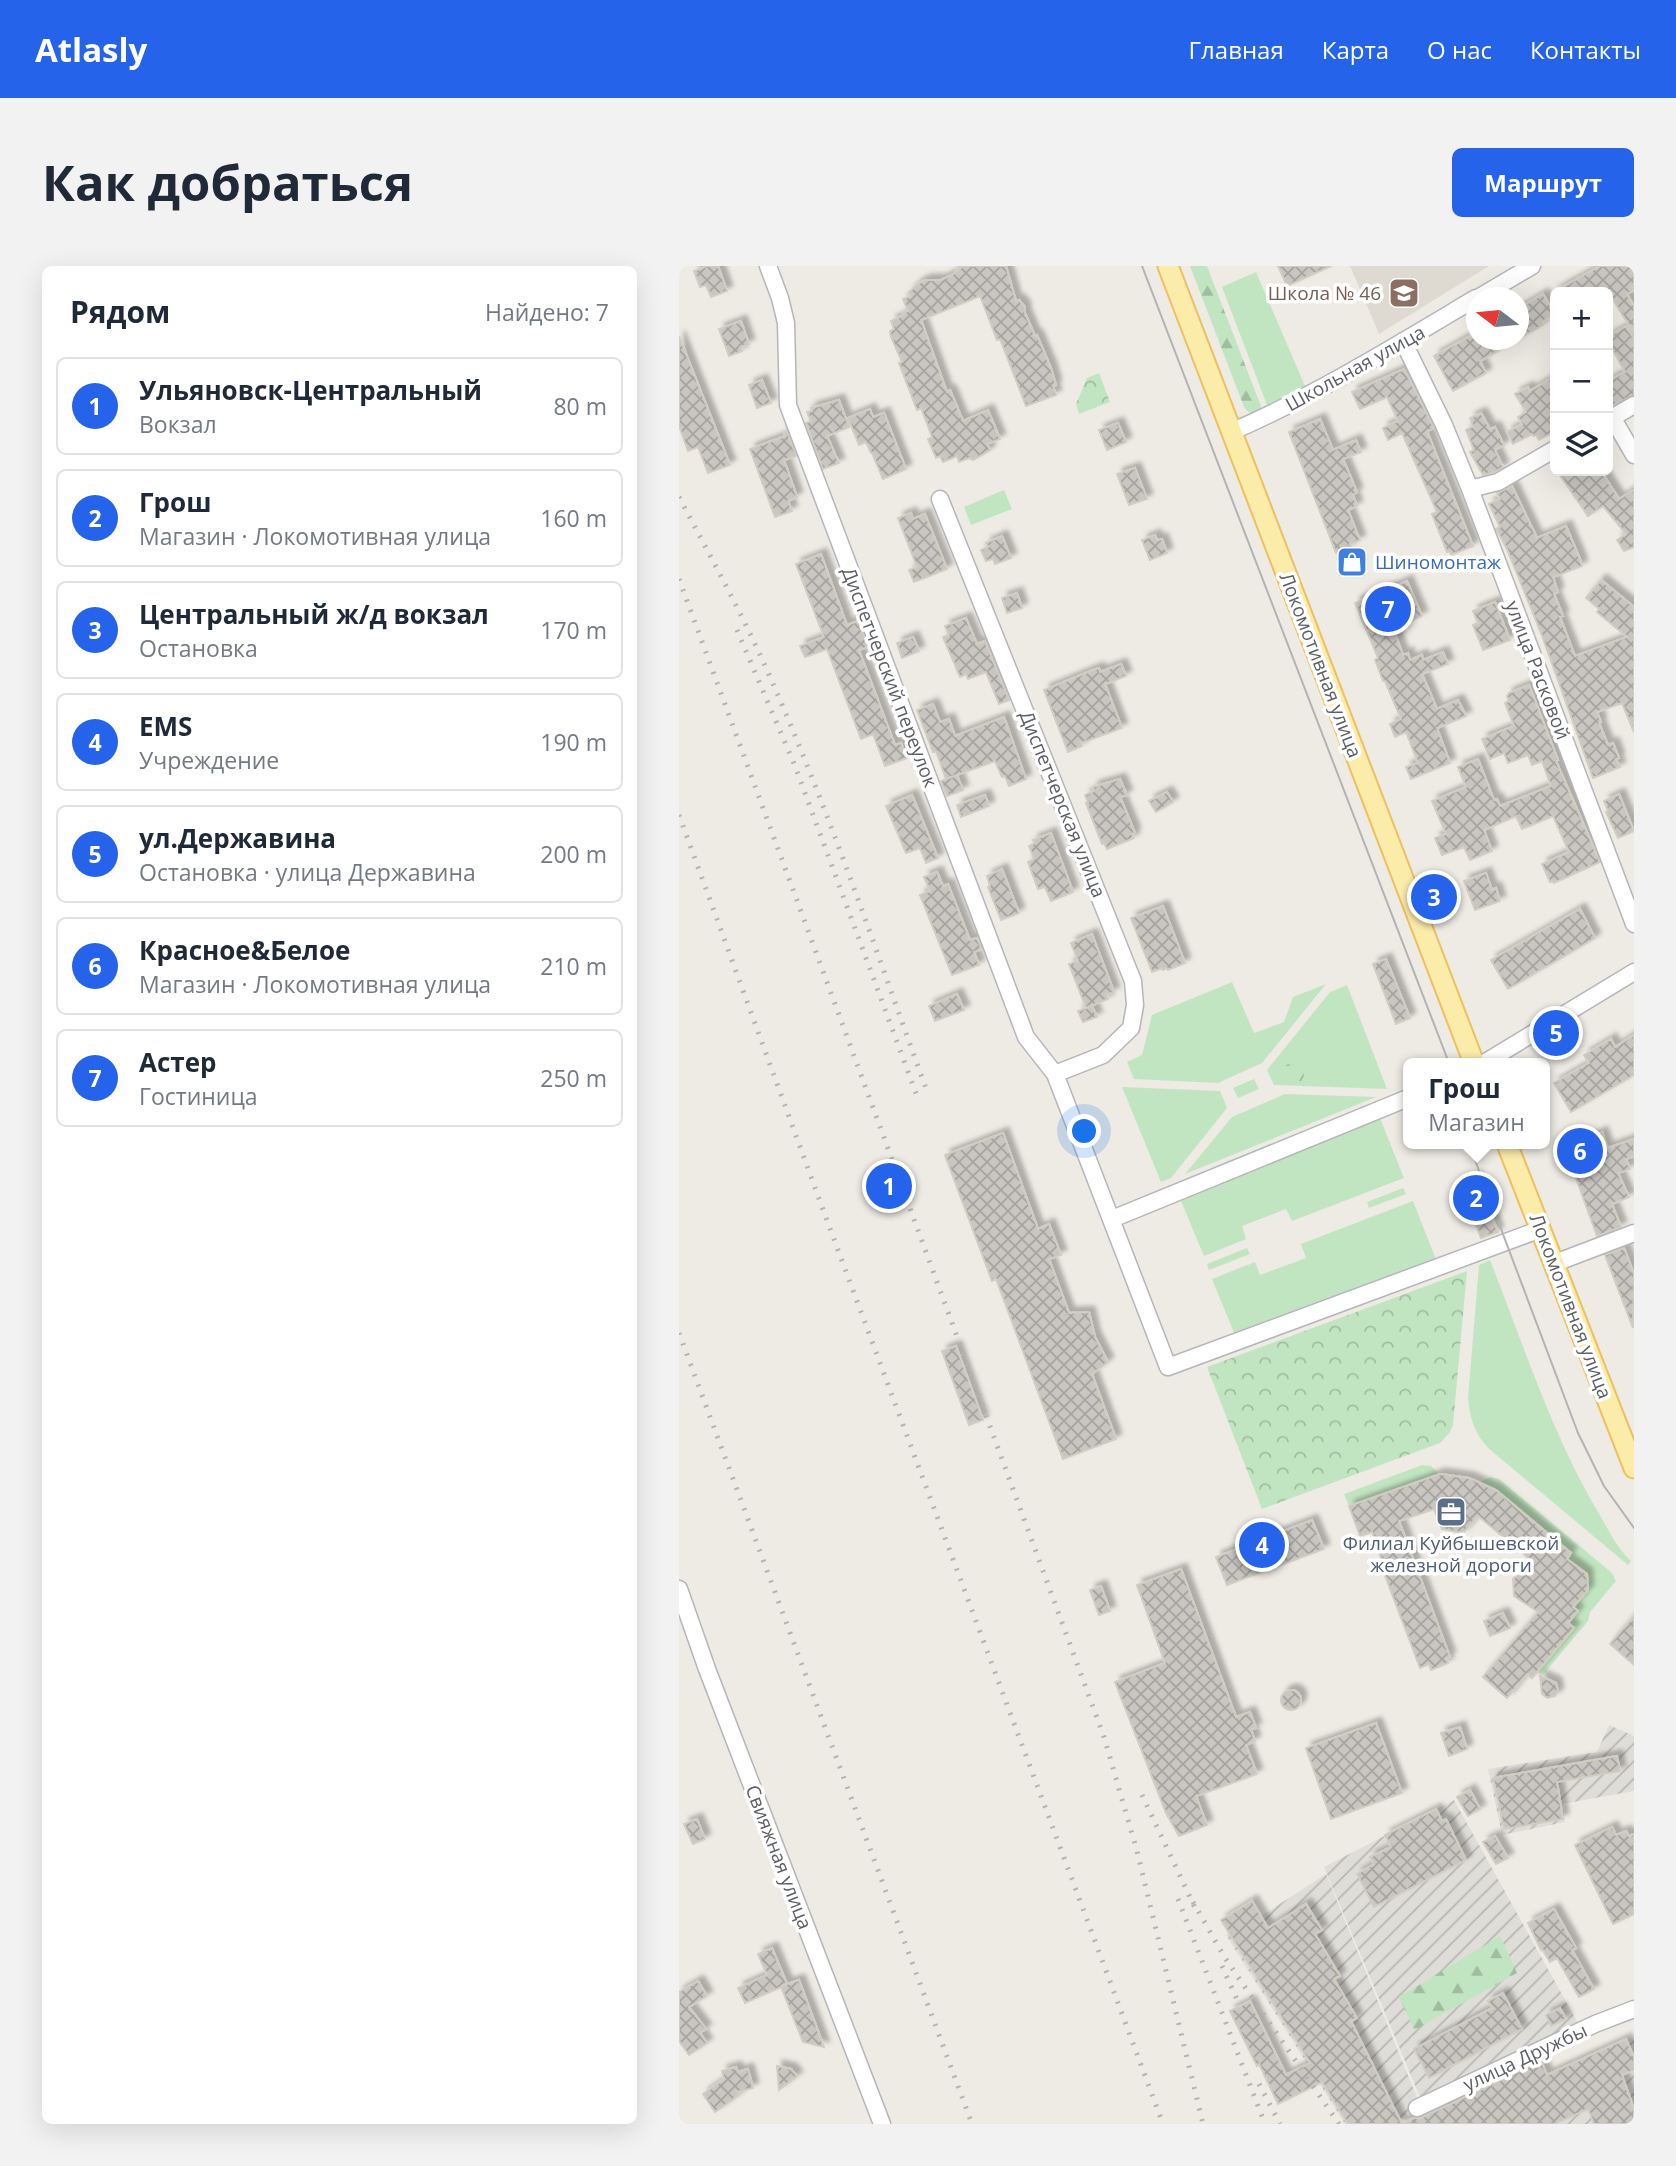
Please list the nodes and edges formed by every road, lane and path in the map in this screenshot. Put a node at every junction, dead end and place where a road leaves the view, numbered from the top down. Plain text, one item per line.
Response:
1 (768, 266) edge
2 (1168, 266) edge
3 (1532, 266) edge
4 (1496, 287) edge
5 (1466, 304) edge
6 (1403, 341) junction
7 (1634, 405) edge
8 (1613, 417) edge
9 (1613, 424) edge
10 (1231, 432) junction
11 (1550, 452) edge
12 (1634, 455) edge
13 (1470, 489) junction
14 (940, 499) dead end
15 (1634, 924) edge
16 (1634, 972) edge
17 (1472, 1058) edge
18 (1492, 1058) edge
19 (1055, 1074) junction
20 (1403, 1100) edge
21 (1509, 1149) edge
22 (1112, 1219) junction
23 (1541, 1229) junction
24 (1634, 1233) edge
25 (1555, 1263) junction
26 (1634, 1468) edge
27 (679, 1589) edge
28 (1634, 2009) edge
29 (1417, 2108) dead end
30 (882, 2124) edge

1 - 19 street, Диспетчерский переулок
2 - 10 main road, Локомотивная улица
3 - 4 street, Школьная улица
5 - 6 street, Школьная улица
6 - 10 street, Школьная улица
6 - 13 street, улица Расковой
7 - 8 street
9 - 12 street
10 - 17 main road, Локомотивная улица
11 - 13 street
13 - 15 street, улица Расковой
14 - 19 street, Диспетчерская улица
16 - 18 street
19 - 22 street, Диспетчерский переулок
20 - 22 street
21 - 23 main road, Локомотивная улица
22 - 23 street, Диспетчерский переулок
23 - 25 main road, Локомотивная улица
24 - 25 street
25 - 26 main road, Локомотивная улица
27 - 30 street, Свияжная улица
28 - 29 street, улица Дружбы

